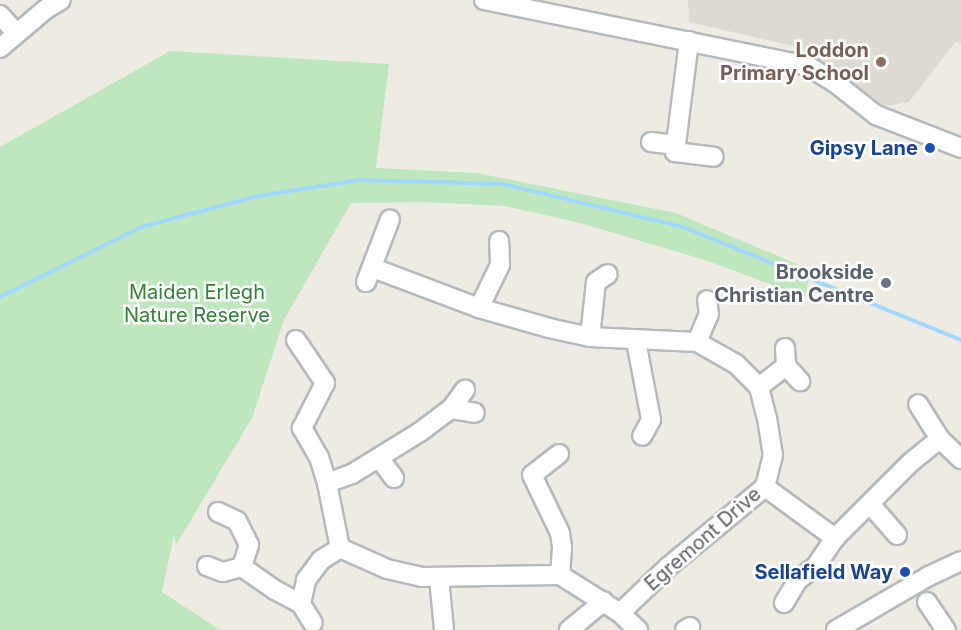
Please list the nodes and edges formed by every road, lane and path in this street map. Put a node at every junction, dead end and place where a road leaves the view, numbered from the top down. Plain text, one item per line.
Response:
1 (61, 0) edge
2 (484, 0) edge
3 (556, 8) edge
4 (0, 15) edge
5 (17, 34) junction
6 (689, 41) junction
7 (0, 48) edge
8 (651, 142) dead end
9 (676, 145) junction
10 (961, 148) edge
11 (714, 157) dead end
12 (390, 219) dead end
13 (500, 241) dead end
14 (597, 277) dead end
15 (707, 300) dead end
16 (479, 308) junction
17 (590, 337) junction
18 (296, 340) dead end
19 (636, 341) junction
20 (697, 342) junction
21 (785, 348) dead end
22 (786, 366) junction
23 (800, 381) dead end
24 (759, 387) junction
25 (465, 390) dead end
26 (918, 404) dead end
27 (451, 409) junction
28 (475, 413) dead end
29 (642, 436) dead end
30 (940, 438) junction
31 (559, 454) dead end
32 (379, 458) junction
33 (961, 459) edge
34 (394, 478) dead end
35 (327, 483) junction
36 (765, 486) junction
37 (870, 504) junction
38 (218, 512) dead end
39 (897, 535) dead end
40 (835, 538) junction
41 (340, 548) junction
42 (961, 561) edge
43 (207, 566) dead end
44 (242, 567) junction
45 (560, 575) junction
46 (439, 578) junction
47 (604, 601) junction
48 (927, 602) dead end
49 (784, 603) dead end
50 (301, 604) junction
51 (620, 612) junction
52 (313, 623) dead end
53 (444, 630) edge
54 (569, 630) edge
55 (638, 630) edge
56 (836, 630) edge
57 (946, 630) edge

1 - 5 street
2 - 3 street
3 - 6 street
4 - 5 street
5 - 7 street
6 - 9 street
6 - 10 street
8 - 9 street
9 - 11 street
12 - 16 street
13 - 16 street
14 - 17 street
15 - 20 street
16 - 17 street
17 - 19 street
18 - 35 street
19 - 20 street
19 - 29 street
20 - 24 street
21 - 22 street
22 - 23 street
22 - 24 street
24 - 36 street, Egremont Drive
25 - 27 street
26 - 30 street
27 - 28 street
27 - 32 street
30 - 33 street
30 - 37 street
31 - 45 street
32 - 34 street
32 - 35 street
35 - 41 street
36 - 40 street
36 - 51 street, Egremont Drive
37 - 39 street
37 - 40 street
38 - 44 street
40 - 49 street
41 - 46 street
41 - 50 street
42 - 56 street
43 - 44 street
44 - 50 street
45 - 46 street
45 - 47 street
46 - 53 street
47 - 51 street
47 - 54 street
48 - 57 street
50 - 52 street
51 - 55 street

